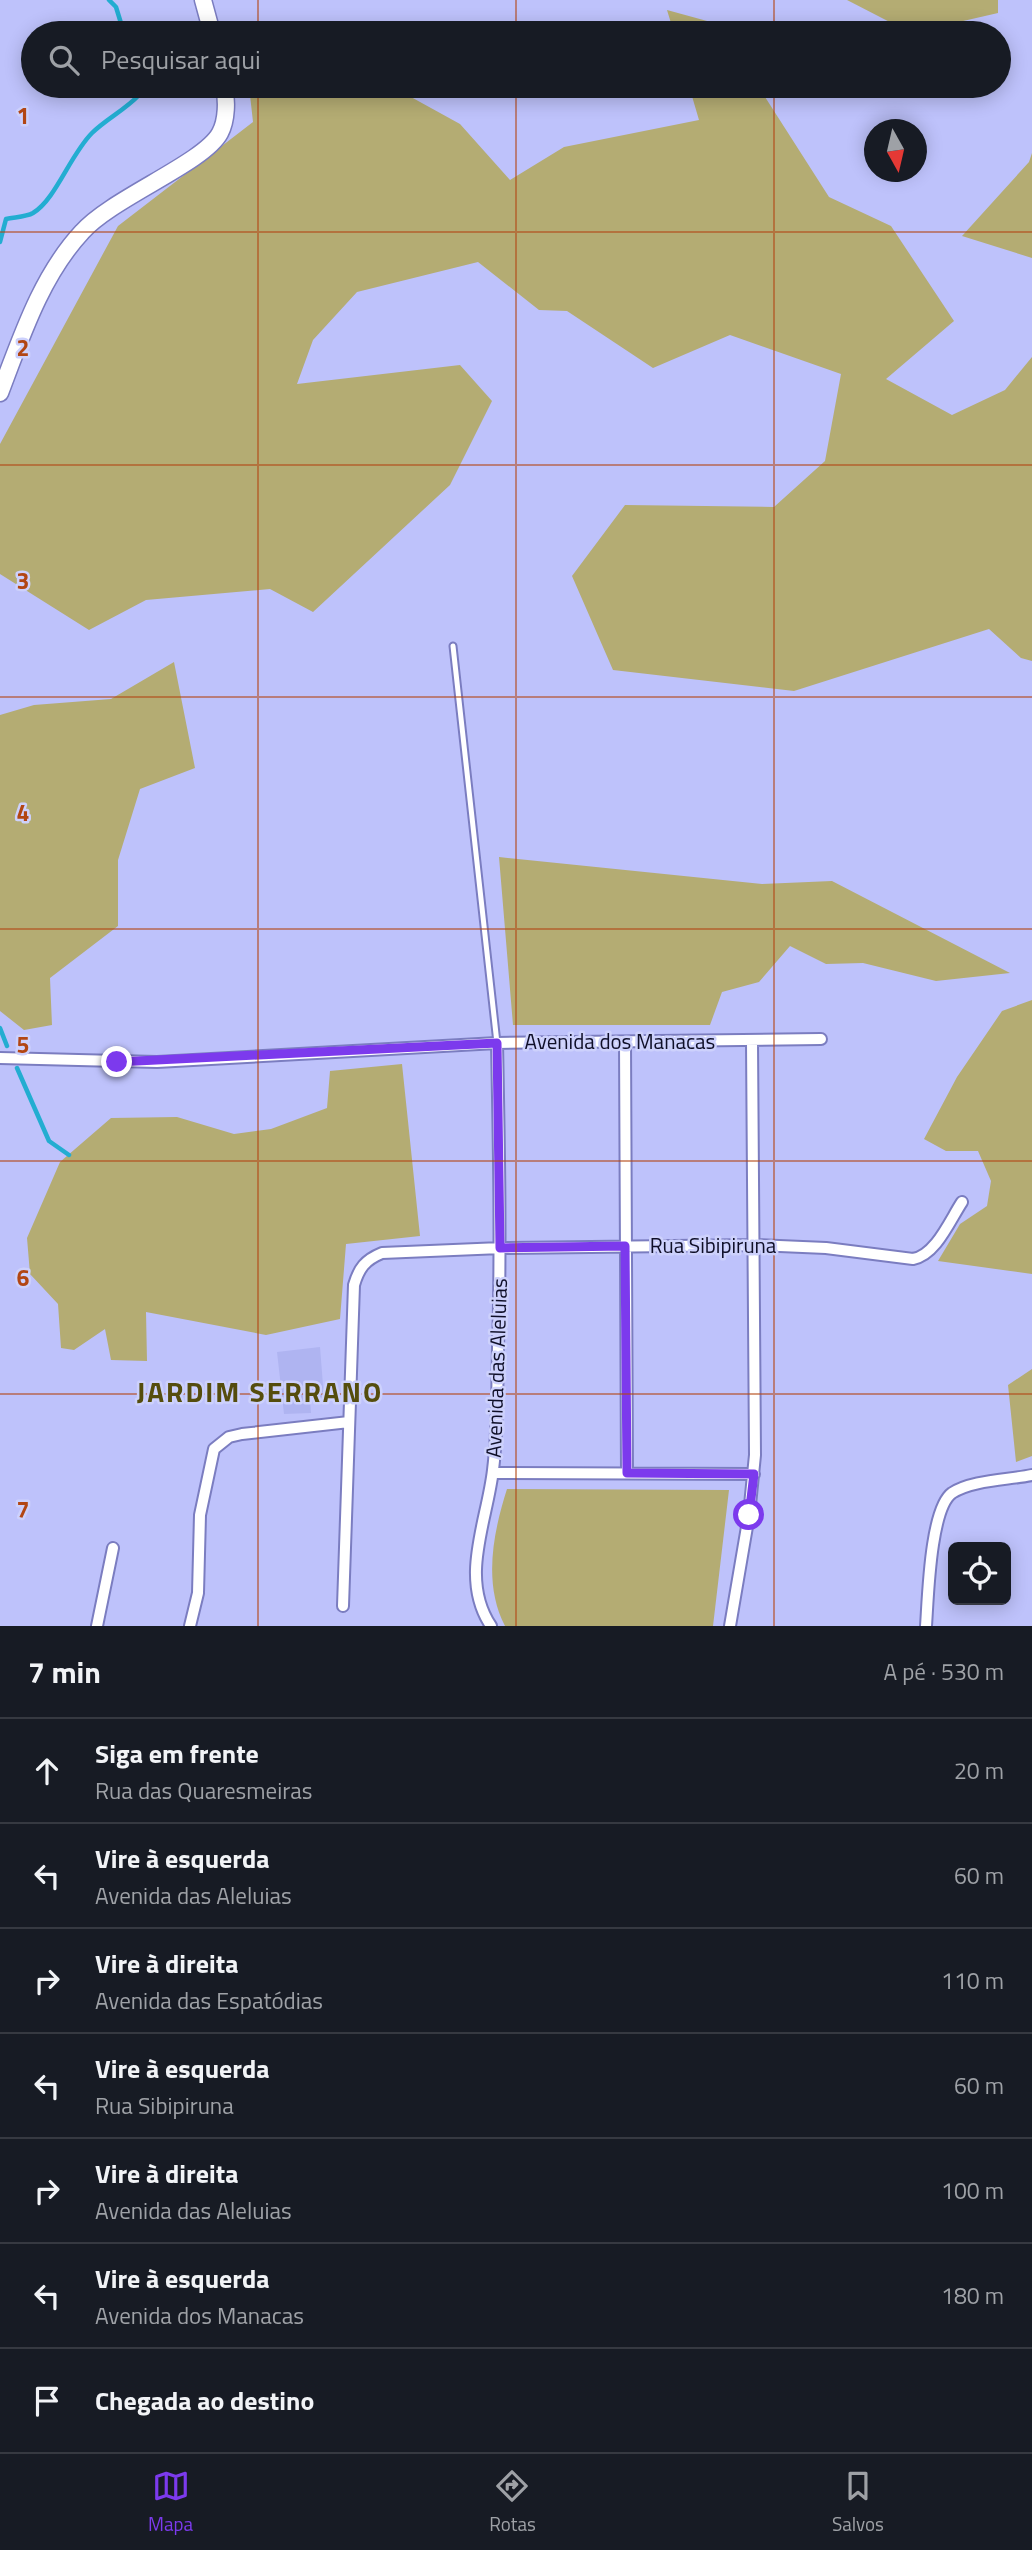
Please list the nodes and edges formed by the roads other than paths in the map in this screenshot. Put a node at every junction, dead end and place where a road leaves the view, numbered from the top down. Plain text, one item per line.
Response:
1 (203, 0) edge
2 (209, 21) edge
3 (225, 98) edge
4 (0, 393) edge
5 (453, 646) dead end
6 (821, 1039) dead end
7 (625, 1042) junction
8 (751, 1042) junction
9 (497, 1043) junction
10 (0, 1058) edge
11 (962, 1202) dead end
12 (755, 1245) junction
13 (625, 1246) junction
14 (500, 1248) junction
15 (349, 1422) junction
16 (493, 1473) junction
17 (627, 1473) junction
18 (754, 1474) junction
19 (1032, 1475) edge
20 (113, 1548) dead end
21 (343, 1606) dead end
22 (97, 1626) edge
23 (190, 1626) edge
24 (491, 1626) edge
25 (730, 1626) edge
26 (926, 1626) edge

1 - 2 main road
3 - 4 main road
5 - 9 lane
6 - 8 street, Avenida dos Manacas
7 - 8 street, Avenida dos Manacas
7 - 9 street, Avenida dos Manacas
7 - 13 street
8 - 12 street
9 - 10 street, Avenida dos Manacas
9 - 14 street, Avenida das Aleluias
11 - 12 street, Rua Sibipiruna
12 - 13 street, Rua Sibipiruna
12 - 18 street
13 - 14 street, Rua Sibipiruna
13 - 17 street
14 - 15 street, Rua Sibipiruna
14 - 16 street, Avenida das Aleluias
15 - 21 street, Rua Sibipiruna
15 - 23 street
16 - 17 street, Avenida das Aleluias
16 - 24 street
17 - 18 street, Avenida das Aleluias
18 - 25 street
19 - 26 street
20 - 22 street

